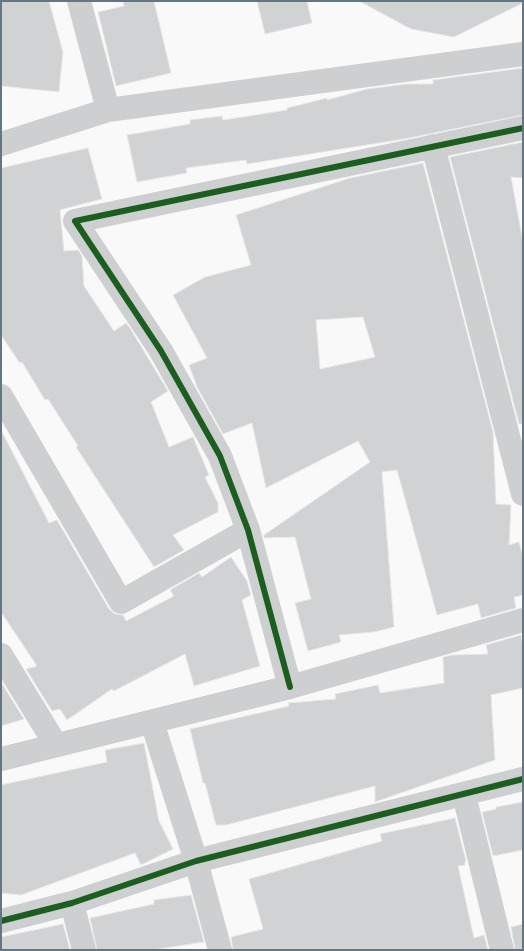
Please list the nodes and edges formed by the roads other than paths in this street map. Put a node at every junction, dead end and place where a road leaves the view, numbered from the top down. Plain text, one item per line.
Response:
1 (79, 1) edge
2 (523, 54) edge
3 (108, 110) junction
4 (523, 128) edge
5 (1, 144) edge
6 (433, 146) junction
7 (1, 396) edge
8 (519, 460) edge
9 (523, 494) edge
10 (248, 530) junction
11 (523, 620) edge
12 (1, 655) edge
13 (290, 687) junction
14 (152, 722) junction
15 (56, 745) junction
16 (1, 759) edge
17 (523, 779) edge
18 (464, 795) junction
19 (196, 861) junction
20 (72, 903) junction
21 (1, 921) edge
22 (84, 950) edge
23 (220, 950) edge
24 (502, 950) edge

1 - 3 street
2 - 3 street
3 - 5 street
4 - 6 street
6 - 8 street
6 - 10 street
7 - 10 street
8 - 9 street
10 - 13 street
11 - 13 street
12 - 15 street
13 - 14 street
14 - 15 street
14 - 19 street
15 - 16 street
17 - 18 street
18 - 19 street
18 - 24 street
19 - 20 street
19 - 23 street
20 - 21 street
20 - 22 street

